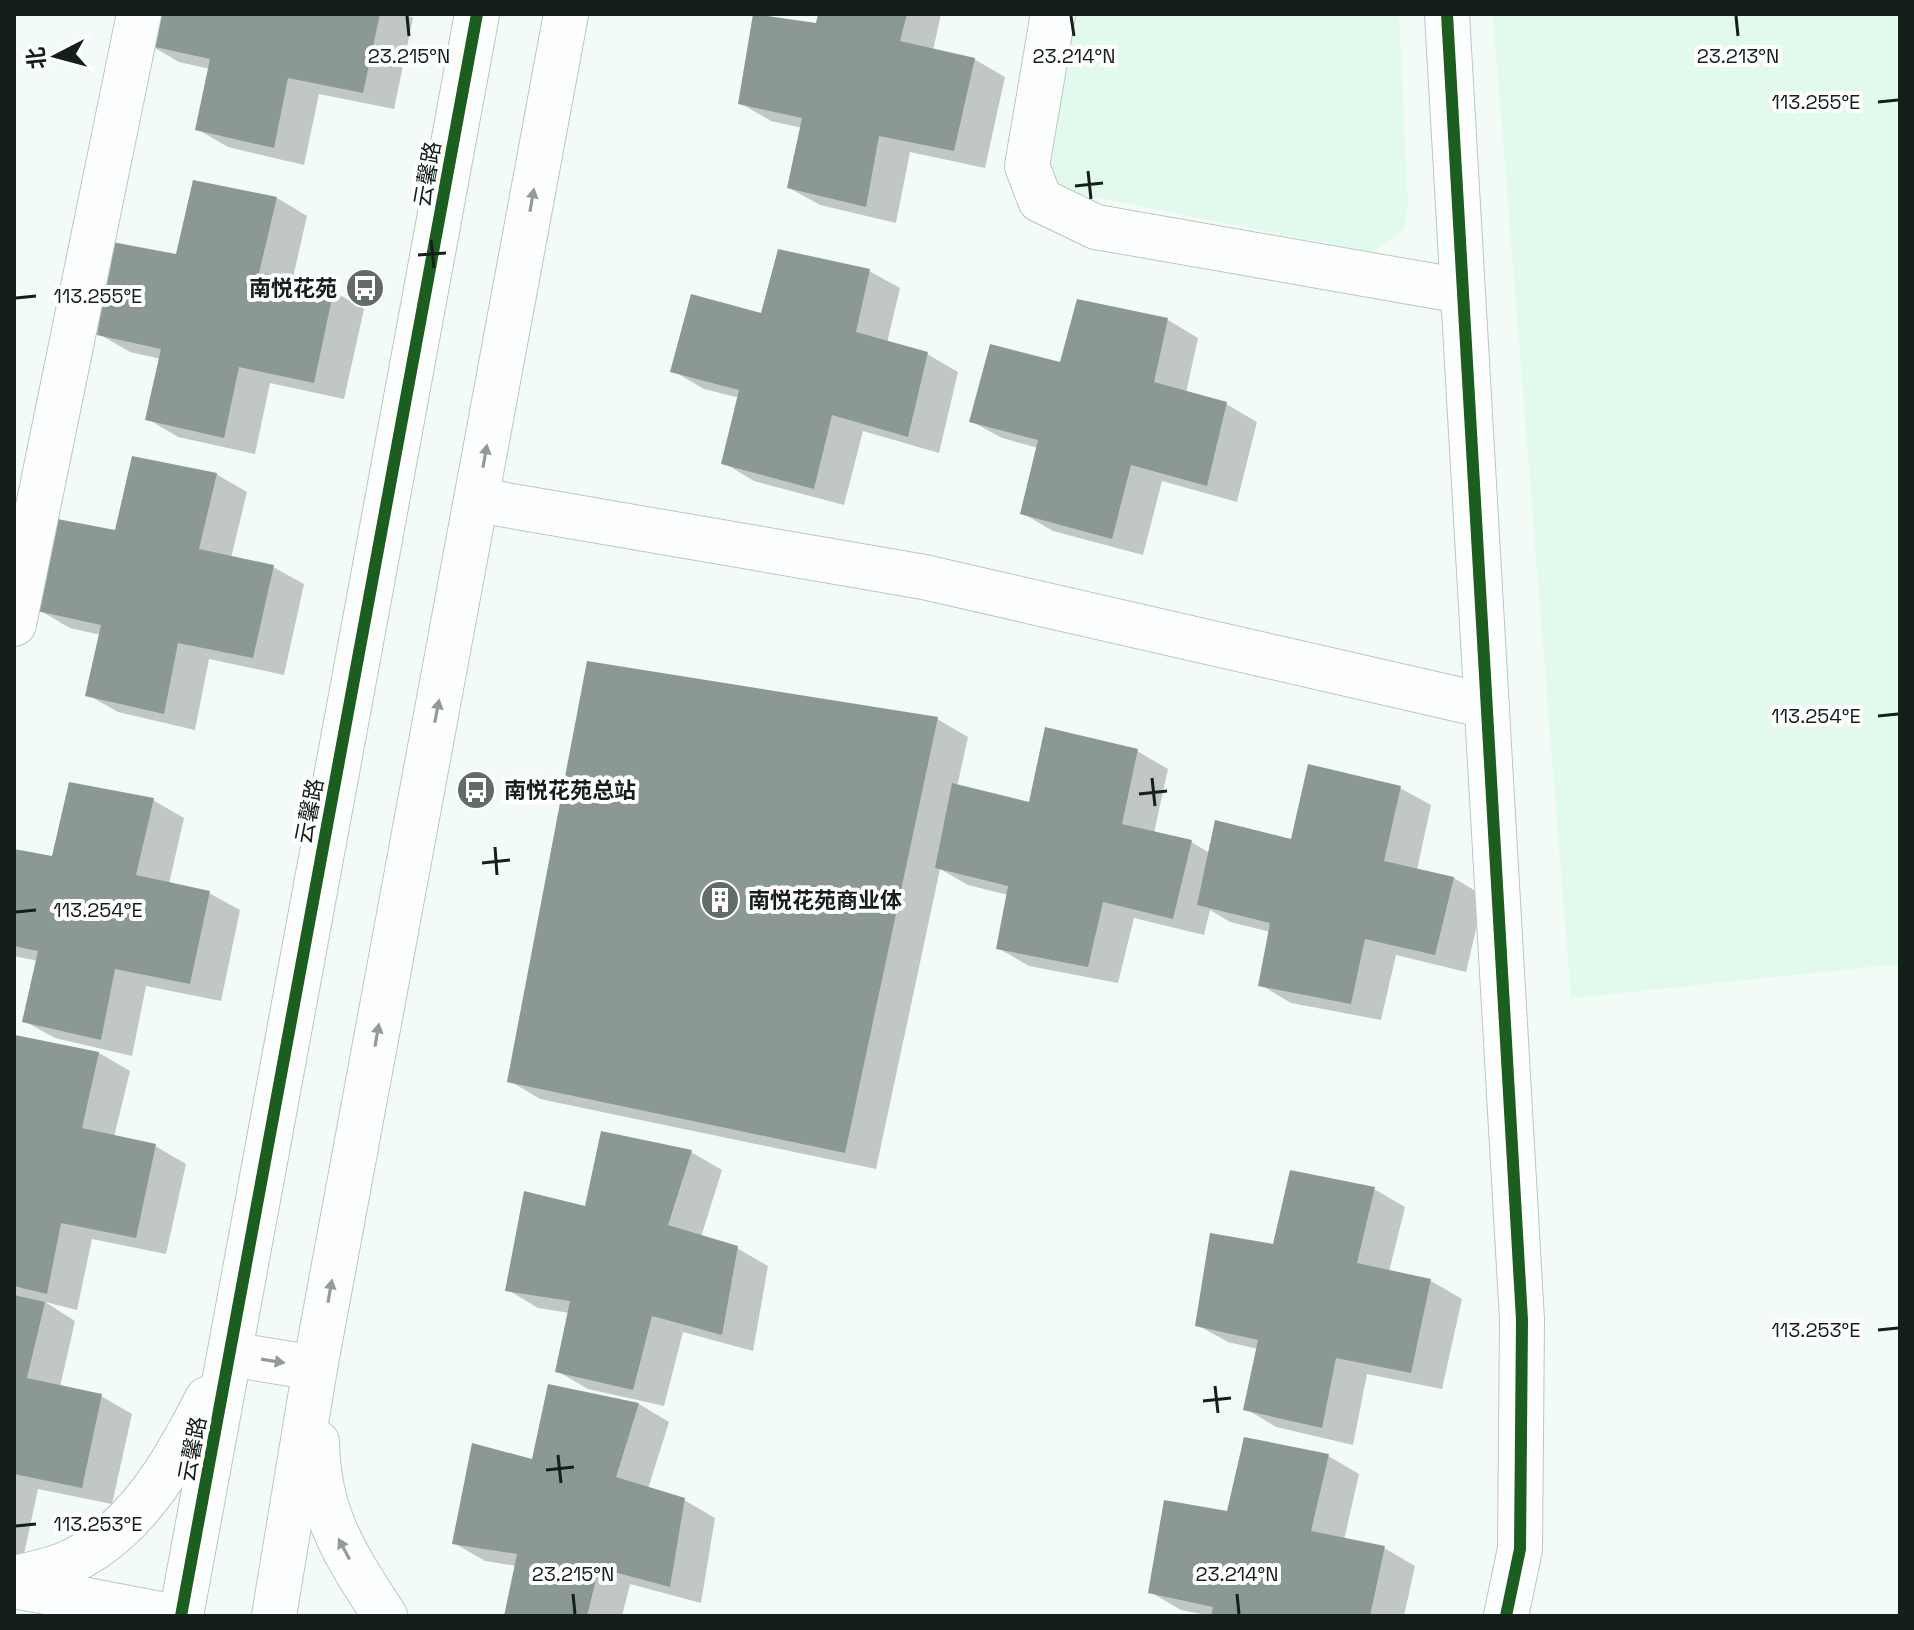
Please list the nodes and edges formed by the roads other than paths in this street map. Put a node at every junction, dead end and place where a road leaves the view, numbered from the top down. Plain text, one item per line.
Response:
1 (139, 14) edge
2 (477, 14) edge
3 (566, 14) edge
4 (1053, 14) edge
5 (1447, 14) edge
6 (1462, 291) junction
7 (477, 500) junction
8 (14, 624) edge
9 (1487, 706) junction
10 (230, 1354) junction
11 (315, 1368) junction
12 (14, 1578) edge
13 (14, 1586) edge
14 (171, 1616) edge
15 (181, 1616) edge
16 (274, 1616) edge
17 (385, 1616) edge
18 (1506, 1616) edge

1 - 8 street
2 - 10 street, 云馨路
7 -> 3 street
4 - 6 street
5 - 6 street
6 - 9 street
7 - 9 street
11 -> 7 street
9 - 18 street
10 -> 11 street
10 - 12 street
10 - 15 street, 云馨路
11 - 16 street
17 -> 11 street
13 - 14 street

